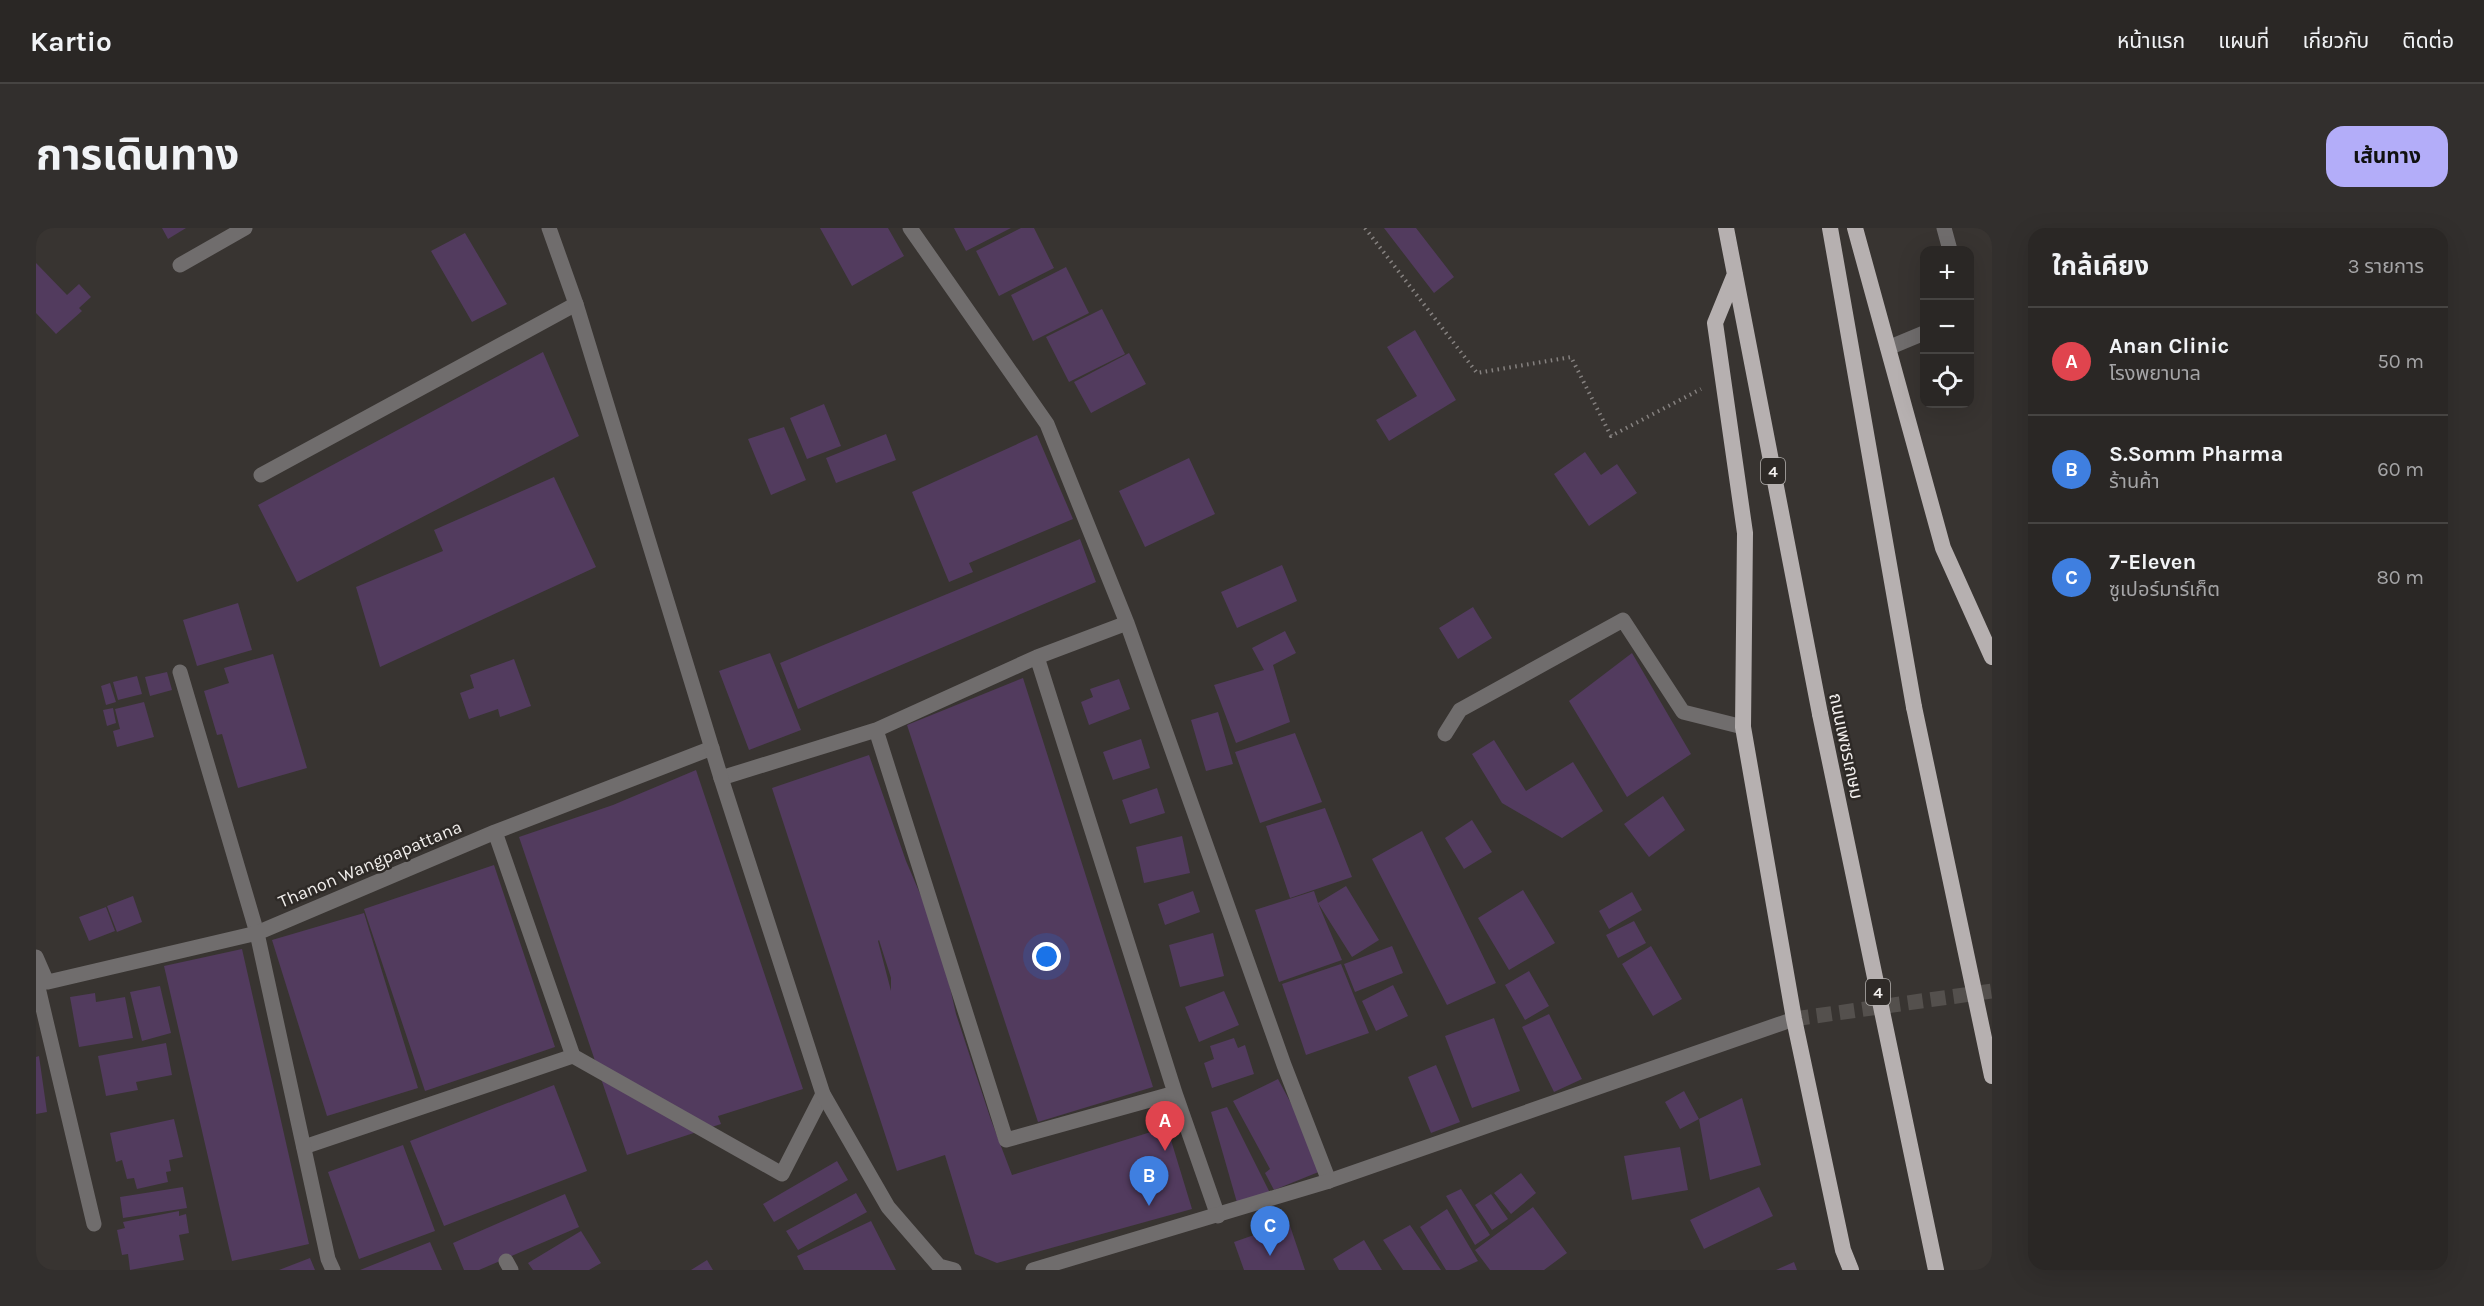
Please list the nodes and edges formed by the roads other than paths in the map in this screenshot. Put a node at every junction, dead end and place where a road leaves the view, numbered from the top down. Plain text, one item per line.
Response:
1 (244, 228) edge
2 (549, 228) edge
3 (910, 228) edge
4 (1726, 228) edge
5 (1830, 228) edge
6 (1855, 228) edge
7 (1944, 228) edge
8 (1949, 246) edge
9 (180, 265) dead end
10 (1735, 274) junction
11 (576, 304) junction
12 (1920, 335) edge
13 (1888, 348) junction
14 (261, 475) dead end
15 (1127, 623) junction
16 (1037, 657) junction
17 (1992, 657) edge
18 (180, 672) dead end
19 (1743, 727) junction
20 (876, 729) junction
21 (1445, 734) dead end
22 (712, 748) junction
23 (721, 778) junction
24 (495, 832) junction
25 (257, 933) junction
26 (36, 957) edge
27 (40, 978) edge
28 (1794, 1019) junction
29 (573, 1056) junction
30 (1992, 1076) edge
31 (1175, 1093) junction
32 (823, 1094) junction
33 (304, 1147) junction
34 (1329, 1181) junction
35 (1218, 1216) junction
36 (94, 1224) dead end
37 (941, 1269) edge
38 (333, 1270) edge
39 (1033, 1270) edge
40 (1851, 1270) edge
41 (1936, 1270) edge

1 - 9 street
2 - 11 street
3 - 15 street
4 - 10 highway, ถนนเพชรเกษม / 4
5 - 30 highway, bridge
6 - 13 highway
7 - 8 street
10 - 19 highway
10 - 41 highway, ถนนเพชรเกษม / 4, bridge
11 - 14 street
11 - 22 street
12 - 13 street
13 - 17 highway
15 - 16 street
15 - 34 street
16 - 20 street
16 - 31 street
18 - 25 street
19 - 21 street
19 - 28 highway
20 - 23 street
20 - 31 street
22 - 23 street
22 - 24 street, Thanon Wangpapattana
23 - 32 street
24 - 25 street, Thanon Wangpapattana
24 - 29 street
25 - 27 street, Thanon Wangpapattana
25 - 33 street
26 - 27 street
27 - 36 street
28 - 34 street
28 - 40 highway
29 - 32 street
29 - 33 street
31 - 35 street
32 - 37 street
33 - 38 street
34 - 35 street
35 - 39 street

